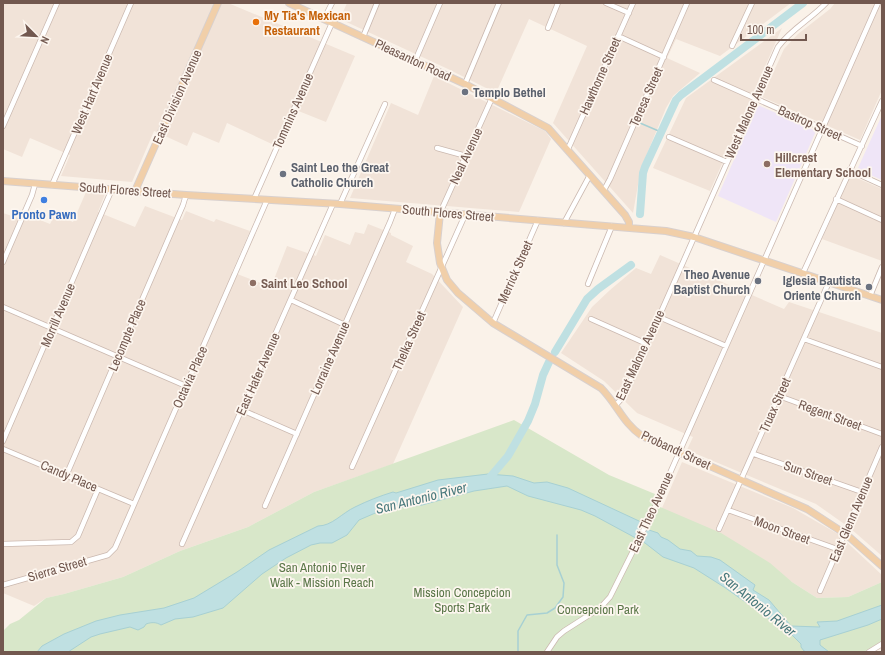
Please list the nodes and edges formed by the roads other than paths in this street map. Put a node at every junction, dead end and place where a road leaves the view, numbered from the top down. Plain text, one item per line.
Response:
1 (57, 3) edge
2 (131, 3) edge
3 (218, 3) edge
4 (289, 3) edge
5 (332, 3) edge
6 (377, 3) edge
7 (440, 3) edge
8 (499, 3) edge
9 (558, 3) edge
10 (606, 3) edge
11 (633, 3) edge
12 (687, 3) edge
13 (752, 3) edge
14 (826, 3) edge
15 (878, 3) edge
16 (628, 13) junction
17 (324, 19) junction
18 (332, 23) junction
19 (548, 28) dead end
20 (618, 36) junction
21 (363, 37) junction
22 (732, 46) dead end
23 (664, 56) junction
24 (415, 61) junction
25 (714, 80) dead end
26 (465, 84) junction
27 (492, 98) junction
28 (755, 98) junction
29 (882, 101) edge
30 (385, 104) dead end
31 (3, 126) edge
32 (823, 128) junction
33 (669, 137) dead end
34 (862, 146) junction
35 (437, 148) dead end
36 (568, 149) junction
37 (466, 156) junction
38 (727, 162) junction
39 (850, 170) junction
40 (590, 175) junction
41 (3, 181) edge
42 (35, 184) junction
43 (52, 185) junction
44 (882, 185) edge
45 (112, 189) junction
46 (604, 190) junction
47 (135, 191) junction
48 (186, 195) junction
49 (254, 199) junction
50 (267, 200) junction
51 (836, 200) junction
52 (337, 204) junction
53 (395, 209) junction
54 (440, 213) junction
55 (465, 215) junction
56 (538, 220) junction
57 (882, 220) edge
58 (564, 223) junction
59 (612, 226) junction
60 (629, 227) junction
61 (694, 237) junction
62 (764, 260) junction
63 (3, 262) edge
64 (882, 267) edge
65 (441, 268) junction
66 (803, 273) junction
67 (829, 282) junction
68 (588, 284) dead end
69 (870, 296) junction
70 (290, 300) junction
71 (882, 300) edge
72 (3, 307) edge
73 (659, 317) junction
74 (591, 319) dead end
75 (493, 323) junction
76 (345, 325) junction
77 (52, 328) junction
78 (804, 339) junction
79 (647, 344) junction
80 (726, 346) junction
81 (118, 357) junction
82 (882, 367) edge
83 (186, 386) junction
84 (779, 396) junction
85 (615, 406) junction
86 (242, 410) junction
87 (297, 434) junction
88 (882, 434) edge
89 (3, 441) edge
90 (882, 447) edge
91 (3, 449) edge
92 (679, 452) junction
93 (754, 454) junction
94 (352, 467) dead end
95 (66, 476) junction
96 (742, 480) junction
97 (98, 489) junction
98 (862, 492) junction
99 (134, 504) junction
100 (265, 506) dead end
101 (728, 510) junction
102 (719, 529) dead end
103 (844, 533) junction
104 (3, 544) edge
105 (182, 544) dead end
106 (837, 549) junction
107 (111, 553) joint
108 (882, 566) edge
109 (3, 585) edge
110 (820, 591) dead end
111 (882, 644) edge
112 (547, 652) edge
113 (869, 652) edge

1 - 31 street
2 - 43 street, West Hart Avenue
3 - 47 main road, East Division Avenue
4 - 17 main road, Pleasanton Road
5 - 17 street
6 - 21 street
7 - 24 street
8 - 26 street
9 - 19 street
10 - 16 street
11 - 16 street, Hawthorne Street
12 - 23 street, Teresa Street
13 - 22 street
14 - 28 street, West Malone Avenue
15 - 32 street, East Theo Avenue
16 - 20 street, Hawthorne Street
17 - 18 main road, Pleasanton Road
18 - 21 main road, Pleasanton Road
18 - 49 street, Tommins Avenue
20 - 23 street
20 - 36 street, Hawthorne Street
21 - 24 main road, Pleasanton Road
23 - 46 street, Teresa Street
24 - 26 main road, Pleasanton Road
25 - 28 street, Bastrop Street
26 - 27 main road, Pleasanton Road
27 - 36 main road, Pleasanton Road
27 - 37 street, Neal Avenue
28 - 32 street, Bastrop Street
28 - 38 street, West Malone Avenue
29 - 34 street
30 - 52 street, East Hafer Avenue
32 - 34 street, Bastrop Street
32 - 62 street, East Theo Avenue
33 - 38 street
34 - 39 street
35 - 37 street
36 - 40 main road, Pleasanton Road
37 - 54 street, Neal Avenue
38 - 61 street, West Malone Avenue
39 - 44 street
39 - 51 street
40 - 46 main road, Pleasanton Road
40 - 58 street
41 - 42 main road, South Flores Street
42 - 43 main road, South Flores Street
42 - 63 street
43 - 45 main road, South Flores Street
45 - 47 main road, South Flores Street
45 - 77 street, Morrill Avenue
46 - 60 main road, Pleasanton Road
47 - 48 main road, South Flores Street
48 - 49 main road, South Flores Street
48 - 81 street, Lecompte Place
49 - 50 main road, South Flores Street
50 - 52 main road, South Flores Street
50 - 83 street, Octavia Place
51 - 57 street
51 - 66 street
52 - 53 main road, South Flores Street
52 - 70 street, East Hafer Avenue
53 - 54 main road, South Flores Street
53 - 76 street, Lorraine Avenue
54 - 55 main road, South Flores Street
54 - 65 main road, Probandt Street
55 - 56 main road, South Flores Street
55 - 65 street, Thelka Street
56 - 58 main road, South Flores Street
56 - 75 street, Merrick Street
58 - 59 main road, South Flores Street
59 - 60 main road, South Flores Street
59 - 68 street
60 - 61 main road, South Flores Street
61 - 62 main road, South Flores Street
61 - 73 street, East Malone Avenue
62 - 66 main road, South Flores Street
62 - 80 street, East Theo Avenue
64 - 69 street
65 - 75 main road, Probandt Street
65 - 94 street, Thelka Street
66 - 67 main road, South Flores Street
67 - 69 main road, South Flores Street
67 - 78 street, Truax Street
69 - 71 main road, South Flores Street
70 - 76 street
70 - 86 street, East Hafer Avenue
72 - 77 street
73 - 79 street, East Malone Avenue
73 - 80 street
74 - 79 street
75 - 85 main road, Probandt Street
76 - 87 street, Lorraine Avenue
77 - 81 street
77 - 89 street, Morrill Avenue
78 - 82 street
78 - 84 street, Truax Street
79 - 85 street, East Malone Avenue
80 - 92 street, East Theo Avenue
81 - 83 street
81 - 95 street, Lecompte Place
83 - 99 street, Octavia Place
84 - 88 street, Regent Street
84 - 93 street, Truax Street
85 - 92 main road, Probandt Street
86 - 87 street
86 - 105 street, East Hafer Avenue
87 - 100 street, Lorraine Avenue
90 - 98 street, East Glenn Avenue
91 - 95 street, Candy Place
92 - 96 main road, Probandt Street
92 - 112 street, East Theo Avenue
93 - 96 street, Truax Street
93 - 98 street, Sun Street
95 - 97 street, Candy Place
96 - 101 street, Truax Street
96 - 103 main road, Probandt Street
97 - 99 street, Candy Place
97 - 104 street
98 - 103 street, East Glenn Avenue
99 - 107 street, Octavia Place
101 - 102 street, Truax Street
101 - 106 street, Moon Street
103 - 106 street, East Glenn Avenue
103 - 108 main road, Probandt Street
106 - 110 street, East Glenn Avenue
107 - 109 street, Sierra Street
111 - 113 street

